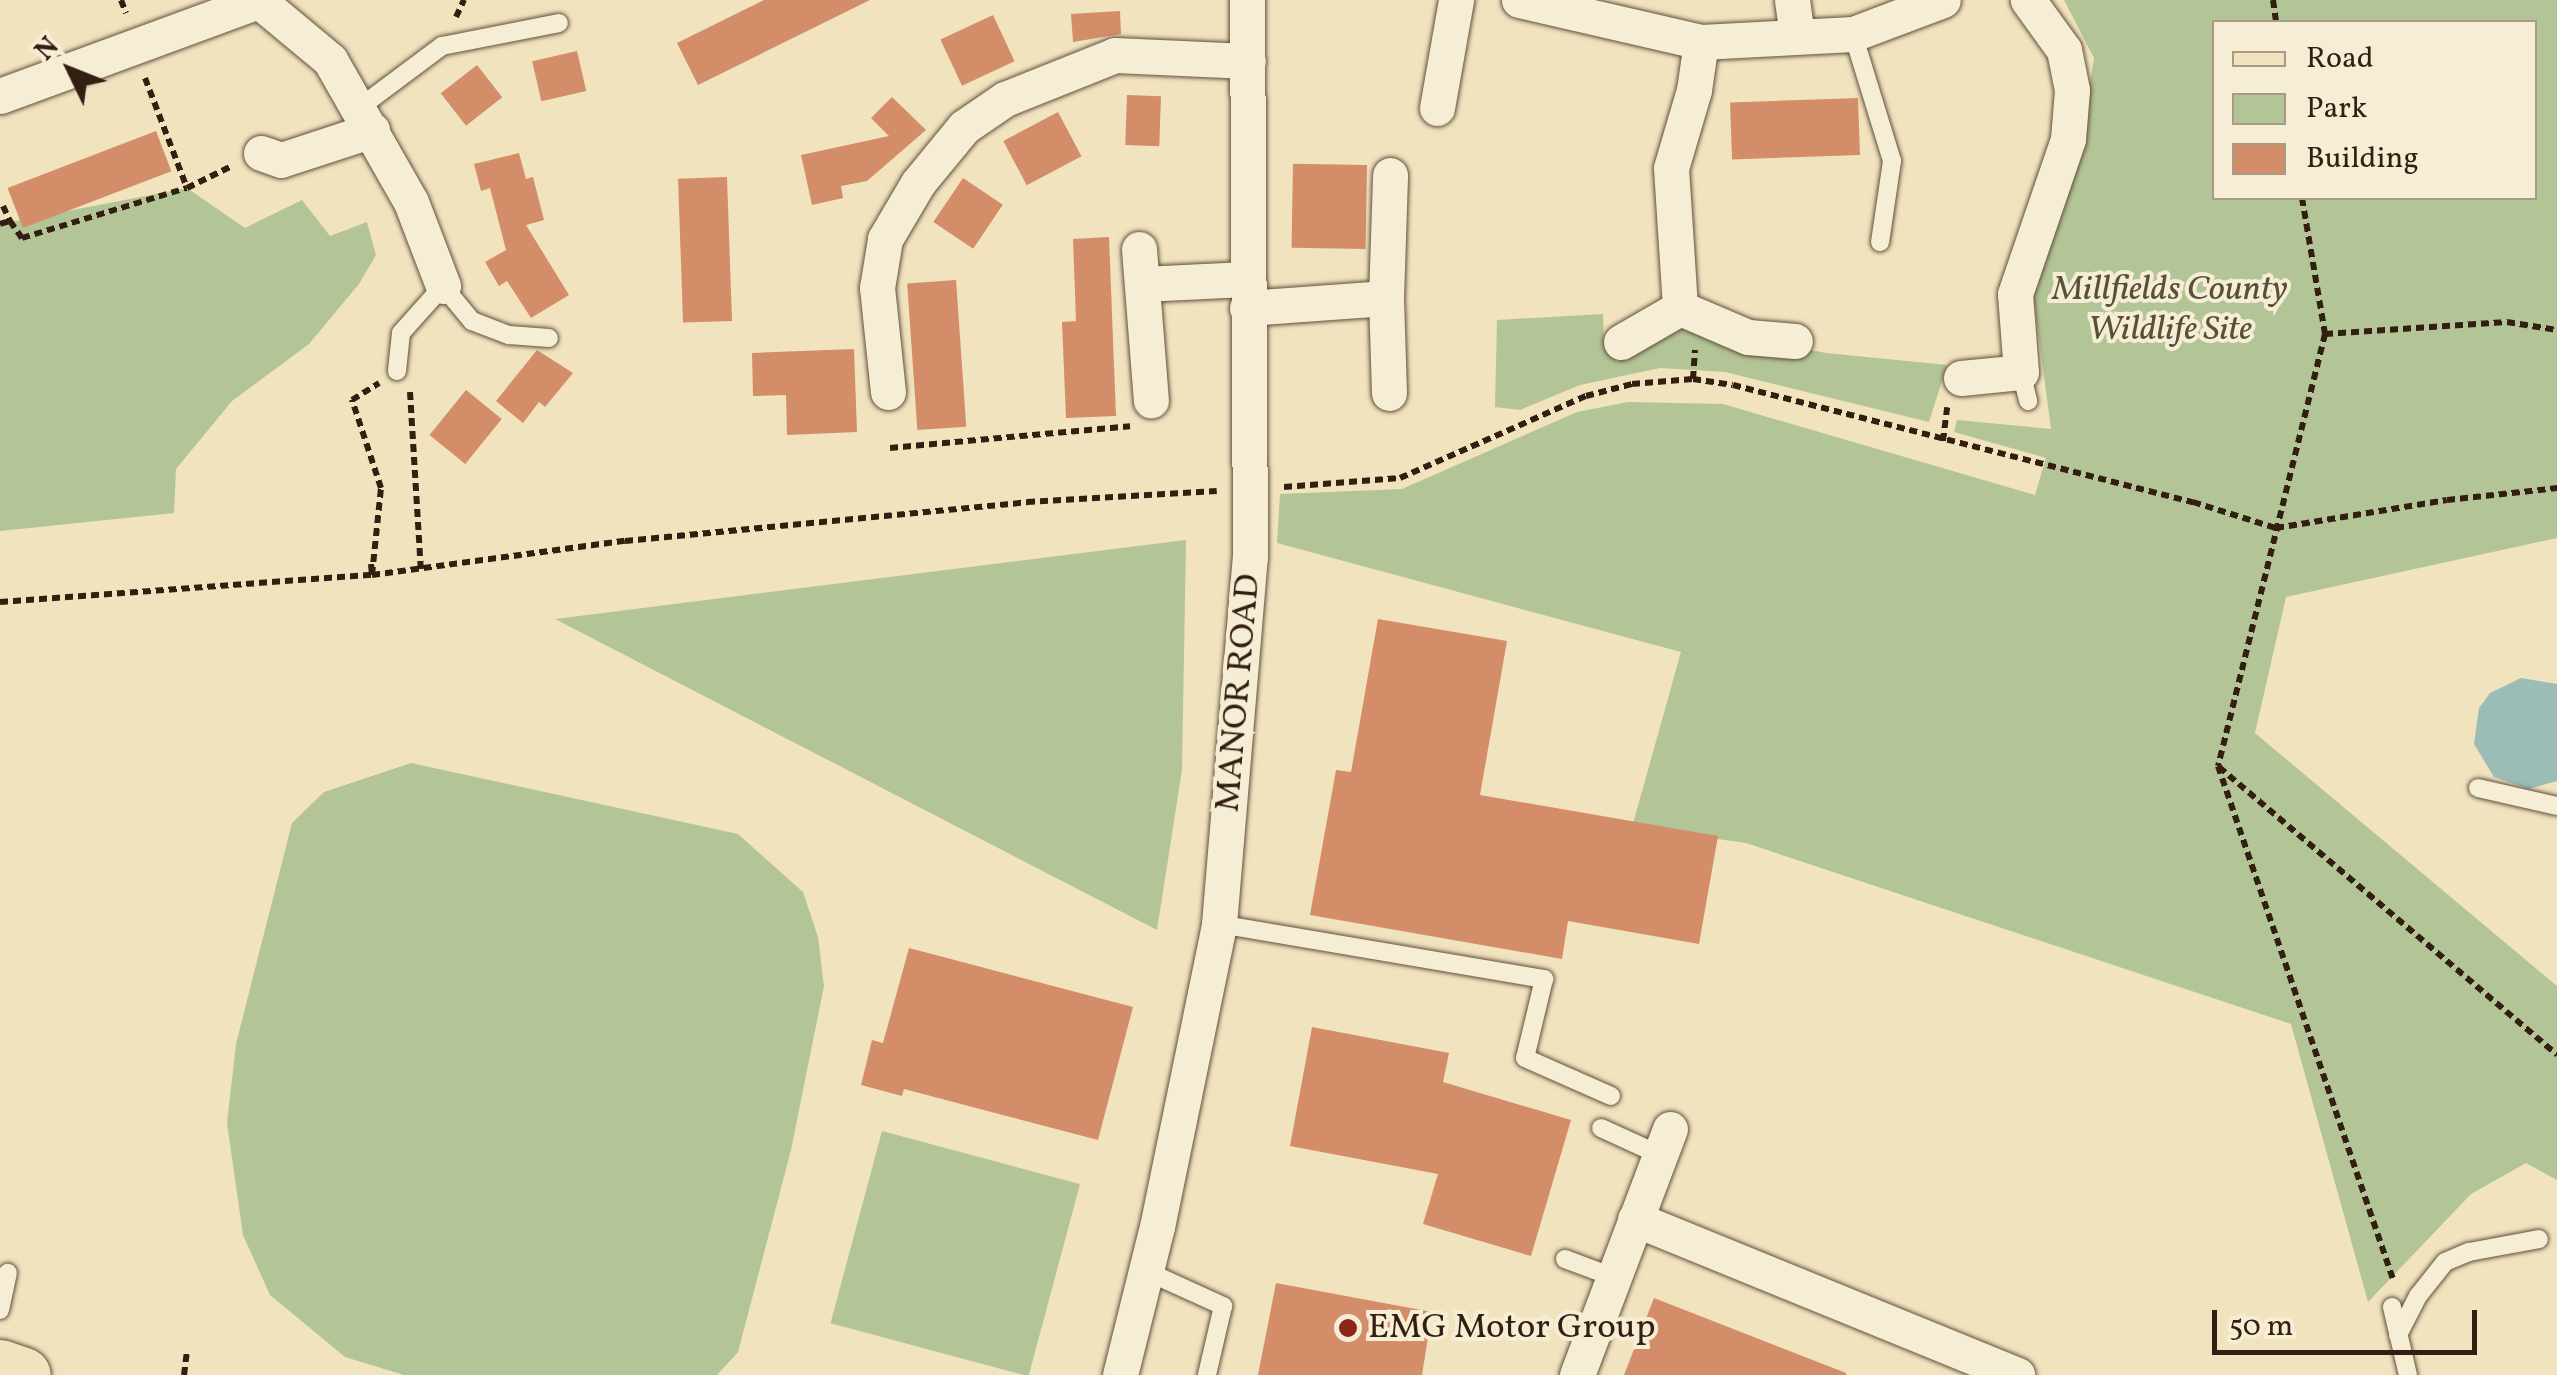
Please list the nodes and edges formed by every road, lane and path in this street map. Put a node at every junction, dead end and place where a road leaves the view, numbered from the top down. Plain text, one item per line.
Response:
1 (120, 0) edge
2 (258, 0) edge
3 (1247, 0) edge
4 (1456, 0) edge
5 (1520, 0) edge
6 (1792, 0) edge
7 (1942, 0) edge
8 (2028, 0) edge
9 (560, 23) dead end
10 (1853, 34) junction
11 (1797, 37) junction
12 (1701, 42) junction
13 (133, 47) junction
14 (1248, 61) junction
15 (0, 96) edge
16 (1437, 108) dead end
17 (366, 119) junction
18 (261, 152) joint
19 (1390, 174) dead end
20 (187, 188) junction
21 (2302, 200) edge
22 (3, 206) dead end
23 (10, 221) junction
24 (0, 224) edge
25 (1880, 242) dead end
26 (1139, 249) dead end
27 (1142, 284) junction
28 (443, 286) junction
29 (1246, 293) junction
30 (1386, 298) junction
31 (1680, 308) junction
32 (2557, 330) edge
33 (2325, 334) junction
34 (549, 338) dead end
35 (1794, 341) dead end
36 (1621, 342) dead end
37 (397, 371) junction
38 (1961, 378) dead end
39 (888, 392) dead end
40 (1390, 392) dead end
41 (1151, 402) joint
42 (890, 448) dead end
43 (1400, 478) dead end
44 (2557, 488) edge
45 (1027, 502) dead end
46 (2276, 528) junction
47 (371, 564) dead end
48 (420, 571) junction
49 (372, 576) junction
50 (0, 602) edge
51 (2218, 766) junction
52 (2478, 788) dead end
53 (2557, 806) edge
54 (1219, 924) junction
55 (2557, 1054) edge
56 (1610, 1096) dead end
57 (1602, 1128) dead end
58 (1665, 1142) joint
59 (1636, 1220) junction
60 (2539, 1238) dead end
61 (1564, 1259) dead end
62 (1146, 1271) junction
63 (8, 1273) dead end
64 (1613, 1278) junction
65 (2392, 1308) joint
66 (0, 1310) edge
67 (2398, 1335) junction
68 (187, 1350) dead end
69 (0, 1367) edge
70 (24, 1375) edge
71 (184, 1375) edge
72 (1120, 1375) edge
73 (1207, 1375) edge
74 (1577, 1375) edge
75 (2017, 1375) edge
76 (2408, 1375) edge

1 - 13 path
2 - 13 street
2 - 17 street
3 - 14 street, MANOR ROAD
4 - 16 street
5 - 12 street
6 - 11 street
7 - 10 street
8 - 38 street
9 - 17 lane
10 - 11 street
10 - 25 lane
11 - 12 street
12 - 31 street
13 - 15 street
13 - 20 path
14 - 29 street, MANOR ROAD
14 - 39 street
17 - 18 street
17 - 28 street
18 - 20 path
19 - 30 street
20 - 23 path
21 - 33 path
22 - 23 path
23 - 24 path
26 - 27 street
27 - 29 street
27 - 41 street
28 - 34 lane
28 - 37 lane
29 - 30 street
29 - 54 street, MANOR ROAD
30 - 40 street
31 - 35 street
31 - 36 street
32 - 33 path
33 - 46 path
37 - 48 path
37 - 49 path
41 - 42 path
43 - 46 path
44 - 46 path
45 - 48 path
46 - 51 path
47 - 49 path
48 - 49 path
49 - 50 path
51 - 55 path
51 - 65 path
52 - 53 lane
54 - 56 lane
54 - 62 street, MANOR ROAD
57 - 58 lane
58 - 59 street
59 - 64 street
59 - 75 street
60 - 67 lane
61 - 64 lane
62 - 72 street, MANOR ROAD
62 - 73 lane
63 - 66 lane
64 - 74 street
65 - 67 lane
67 - 76 lane
68 - 71 path
69 - 70 main road

